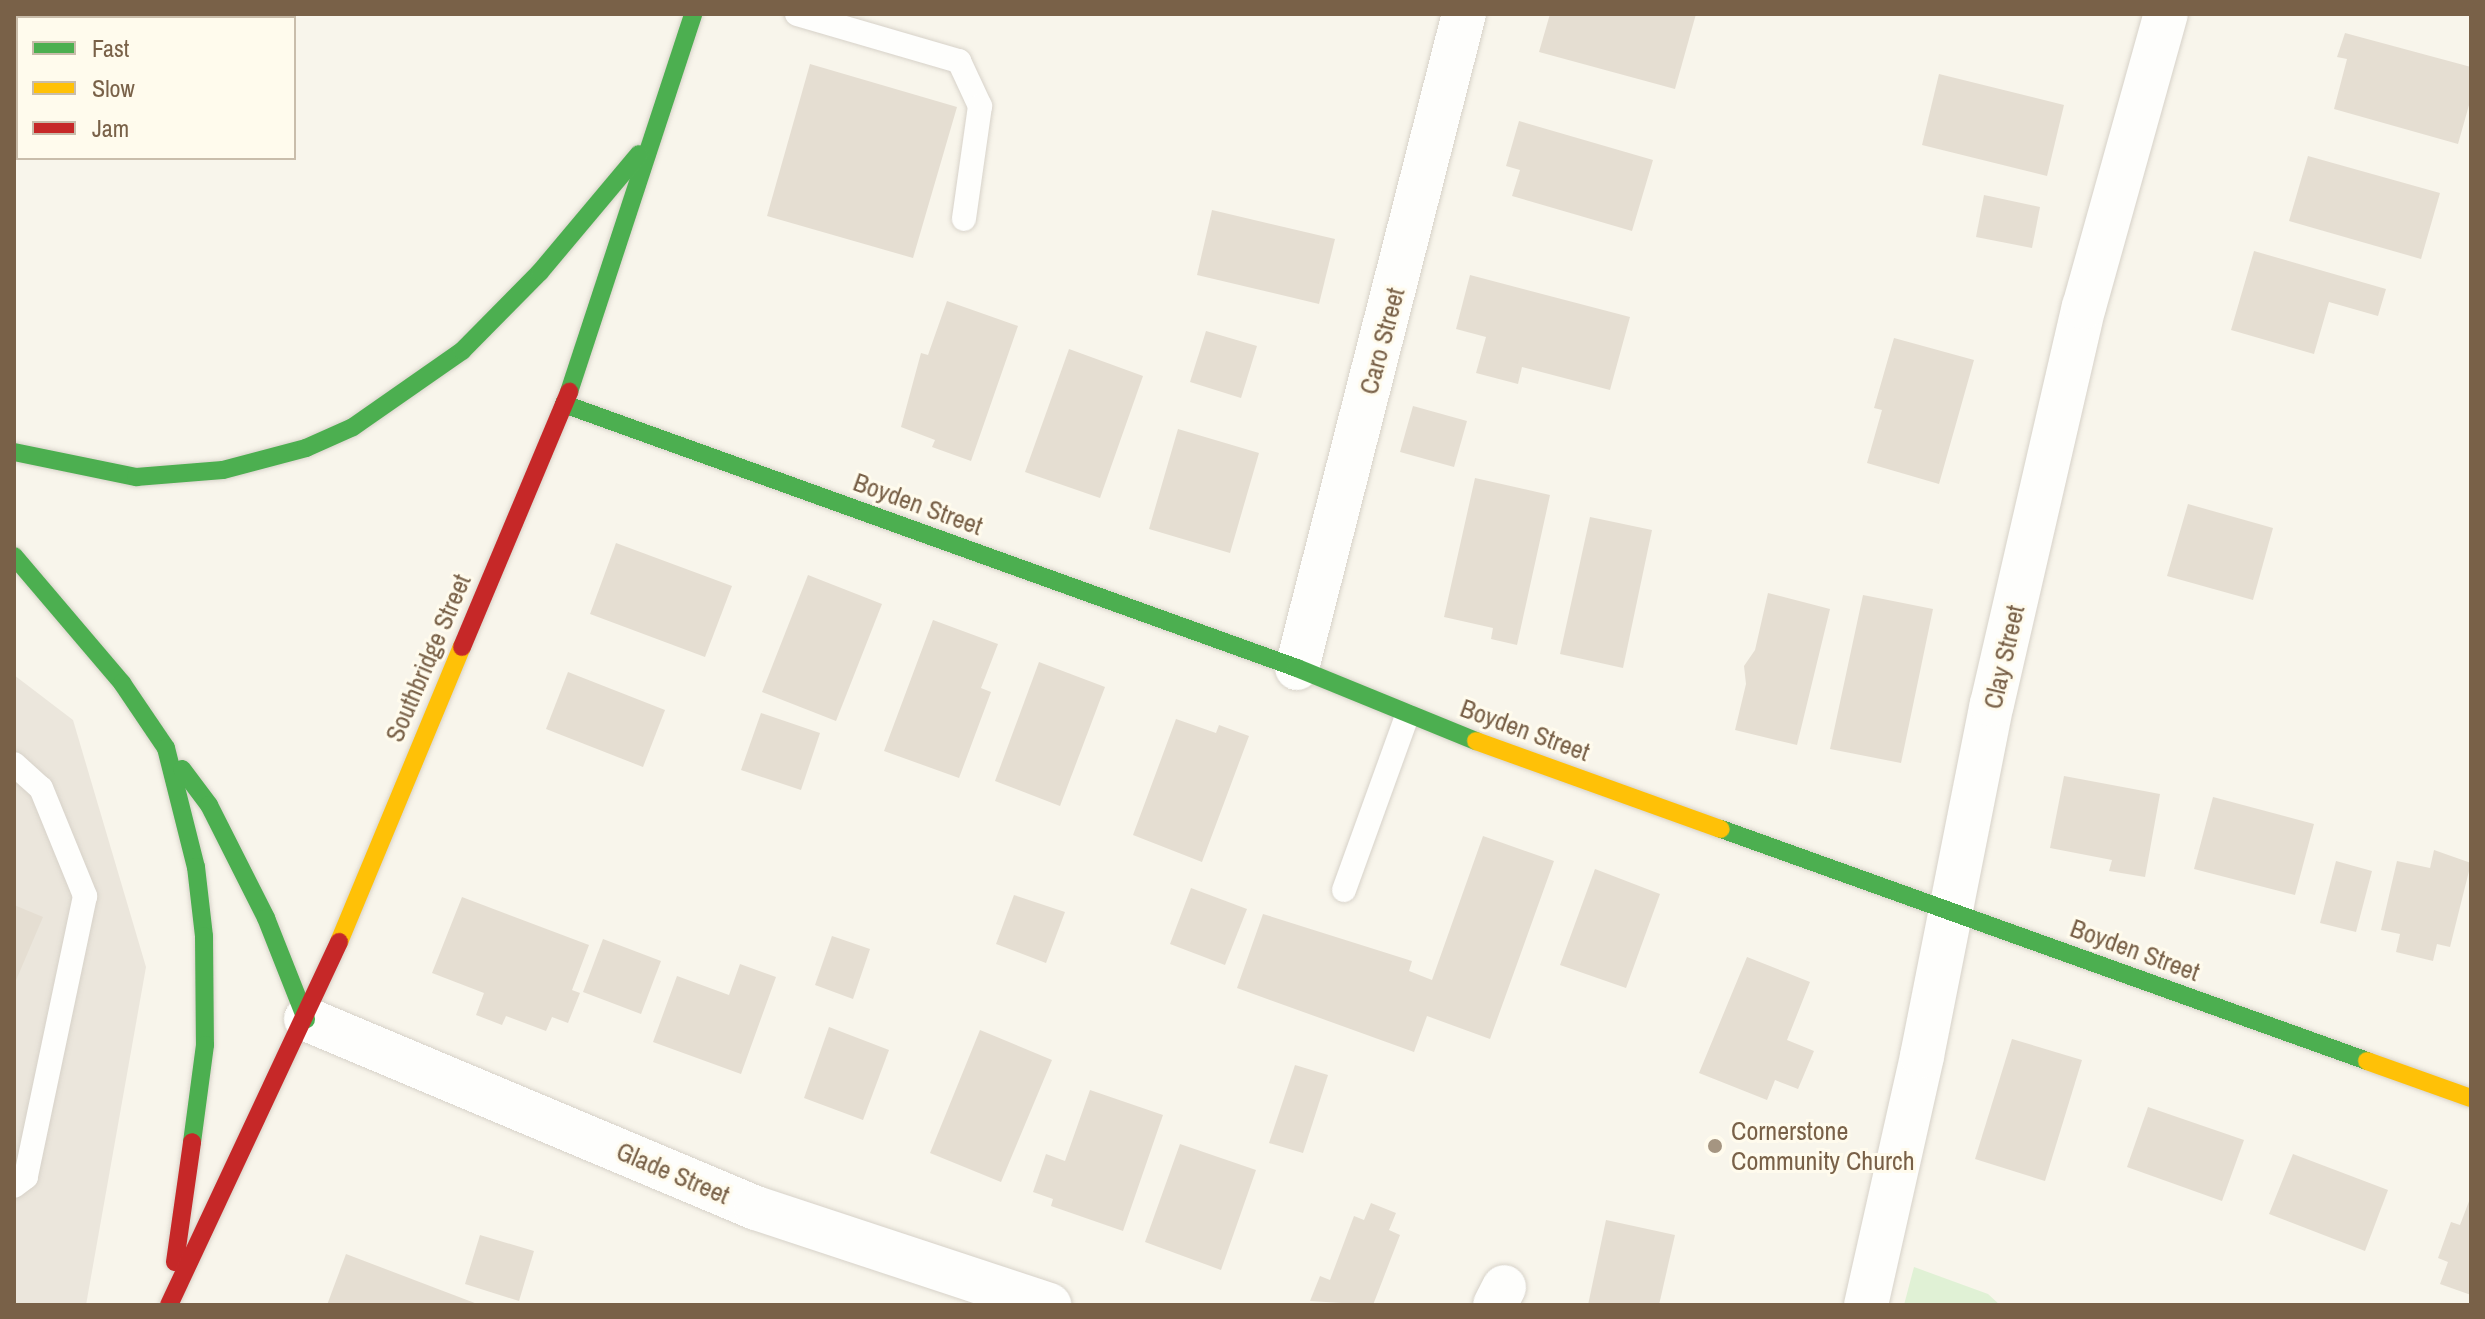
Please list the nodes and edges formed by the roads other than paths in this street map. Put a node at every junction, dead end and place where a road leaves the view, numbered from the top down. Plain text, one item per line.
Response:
1 (693, 14) edge
2 (797, 14) edge
3 (1464, 14) edge
4 (2166, 14) edge
5 (653, 137) junction
6 (964, 219) dead end
7 (564, 404) junction
8 (14, 452) edge
9 (14, 556) edge
10 (1297, 668) junction
11 (1407, 716) junction
12 (166, 748) junction
13 (14, 764) edge
14 (1344, 890) dead end
15 (1950, 912) junction
16 (306, 1019) junction
17 (2471, 1098) edge
18 (14, 1186) edge
19 (169, 1305) edge
20 (1049, 1305) edge
21 (1866, 1305) edge

1 - 5 main road, Southbridge Street
2 - 6 lane
3 - 10 street, Caro Street
4 - 15 street, Clay Street
5 - 7 main road, Southbridge Street
5 - 8 main road
7 - 10 main road, Boyden Street
7 - 16 main road, Southbridge Street
9 - 12 main road
10 - 11 main road, Boyden Street
11 - 14 lane
11 - 15 main road, Boyden Street
12 - 16 main road
12 - 19 main road
13 - 18 lane
15 - 17 main road, Boyden Street
15 - 21 street, Clay Street
16 - 19 main road, Southbridge Street
16 - 20 street, Glade Street

